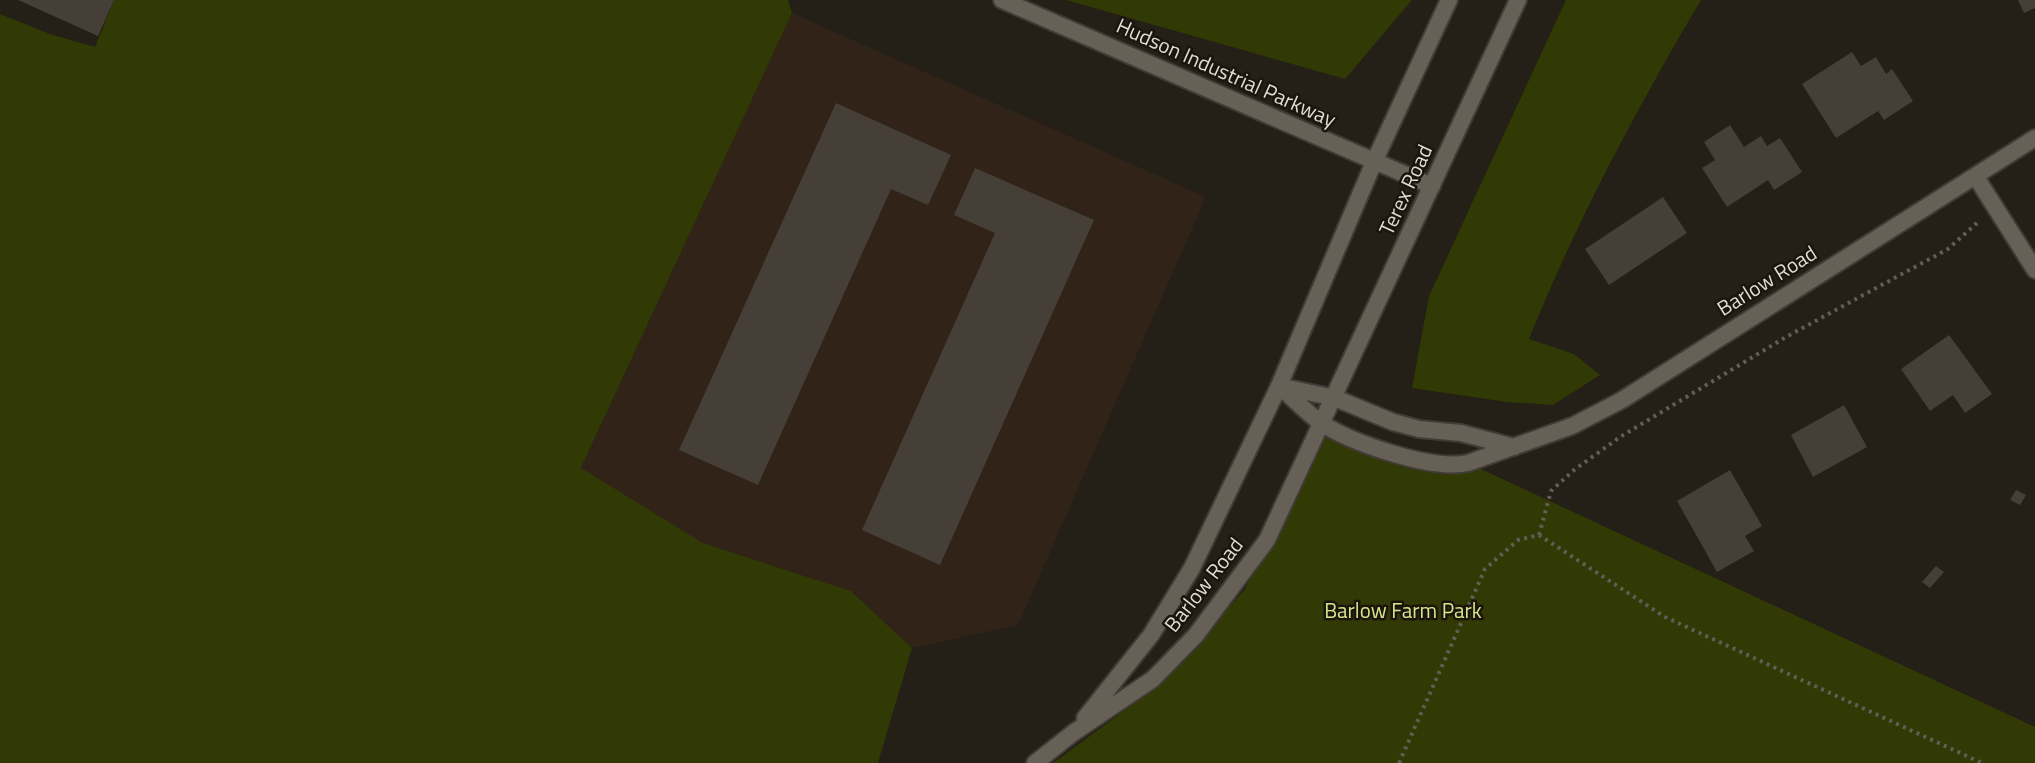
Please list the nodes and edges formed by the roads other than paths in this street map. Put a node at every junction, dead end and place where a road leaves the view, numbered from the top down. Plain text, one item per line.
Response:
1 (1002, 0) edge
2 (1449, 0) edge
3 (1518, 0) edge
4 (2035, 138) edge
5 (1374, 162) junction
6 (1976, 177) junction
7 (1432, 186) junction
8 (2035, 270) edge
9 (1279, 386) junction
10 (1335, 398) junction
11 (1322, 423) junction
12 (1514, 447) junction
13 (1073, 733) junction
14 (1035, 763) edge

1 - 5 street, Hudson Industrial Parkway
2 - 5 street, Terex Road
3 - 7 street, Terex Road
4 - 6 street, Barlow Road
5 - 7 street, Hudson Industrial Parkway
5 - 9 street, Terex Road
6 - 8 street
6 - 12 street, Barlow Road
7 - 10 street, Terex Road
9 - 10 street
9 - 11 street, Barlow Road
9 - 13 street, Barlow Road
10 - 11 street, Barlow Road
10 - 12 street
11 - 12 street, Barlow Road
11 - 13 street, Barlow Road
13 - 14 street, Barlow Road

